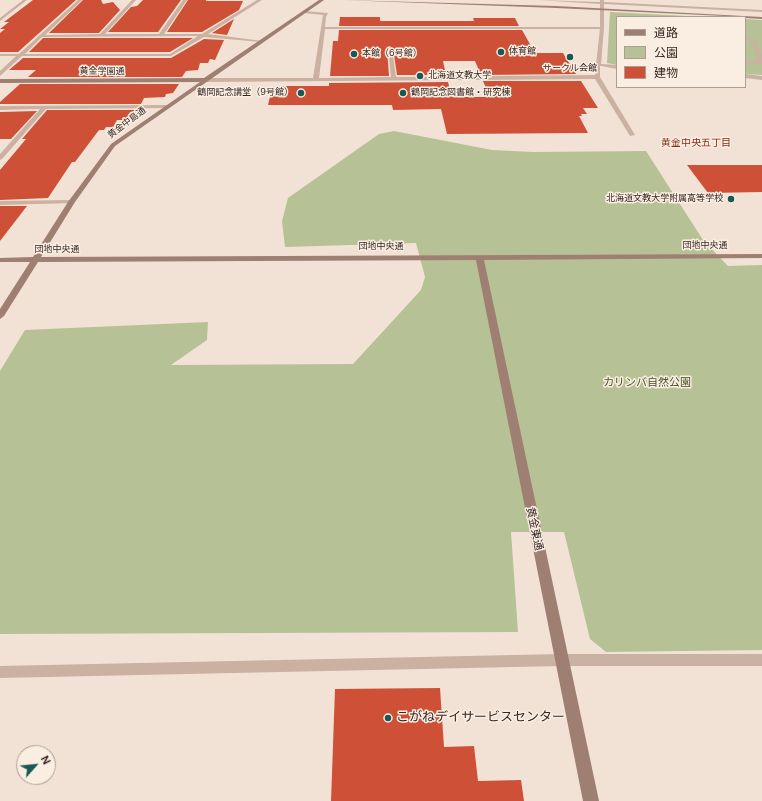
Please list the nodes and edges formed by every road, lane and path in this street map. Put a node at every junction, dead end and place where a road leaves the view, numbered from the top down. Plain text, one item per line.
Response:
1 (25, 0) edge
2 (80, 0) edge
3 (134, 0) edge
4 (185, 0) edge
5 (260, 0) edge
6 (322, 0) edge
7 (344, 0) edge
8 (539, 0) edge
9 (602, 1) edge
10 (602, 10) junction
11 (305, 12) junction
12 (762, 12) edge
13 (710, 16) edge
14 (746, 17) edge
15 (762, 18) edge
16 (0, 20) edge
17 (322, 28) junction
18 (602, 28) junction
19 (201, 35) junction
20 (42, 36) junction
21 (101, 36) junction
22 (161, 36) junction
23 (746, 37) edge
24 (261, 41) junction
25 (390, 48) dead end
26 (0, 55) edge
27 (20, 55) junction
28 (746, 62) edge
29 (762, 63) edge
30 (598, 65) junction
31 (616, 67) edge
32 (0, 74) edge
33 (746, 76) edge
34 (597, 77) junction
35 (316, 78) junction
36 (394, 78) junction
37 (762, 78) edge
38 (205, 80) junction
39 (0, 81) edge
40 (166, 107) junction
41 (0, 108) edge
42 (44, 108) junction
43 (632, 135) dead end
44 (0, 158) edge
45 (72, 202) junction
46 (0, 203) edge
47 (762, 256) edge
48 (479, 257) junction
49 (0, 260) edge
50 (35, 260) junction
51 (3, 306) edge
52 (0, 316) edge
53 (561, 660) junction
54 (762, 660) edge
55 (0, 672) edge
56 (591, 801) edge

1 - 16 street
2 - 20 street
3 - 21 street
4 - 22 street
5 - 19 street
6 - 11 street, 黄金中島通
7 - 10 street
8 - 9 street
9 - 10 street
9 - 12 street
10 - 13 street
10 - 18 street
11 - 17 street
11 - 24 street, 黄金中島通
14 - 15 street
17 - 18 street
17 - 35 street
18 - 30 street
19 - 22 street
19 - 24 street
19 - 27 street
20 - 21 street
20 - 27 street
21 - 22 street
23 - 29 street
24 - 38 street, 黄金中島通
25 - 36 street
26 - 27 street
27 - 32 street
28 - 29 street
30 - 31 street
30 - 34 street
33 - 37 street
34 - 36 street
34 - 43 street
35 - 36 street
35 - 38 street
38 - 39 street, 黄金学園通
38 - 40 street, 黄金中島通
40 - 42 street
40 - 45 street, 黄金中島通
41 - 42 street
42 - 44 street
45 - 46 street
45 - 50 street, 黄金中島通
47 - 48 street, 団地中央通
48 - 50 street, 団地中央通
48 - 53 street, 黄金東通
49 - 50 street, 団地中央通
50 - 51 street, 黄金中島通
51 - 52 street, 黄金中島通
53 - 54 street
53 - 55 street
53 - 56 street, 黄金東通

